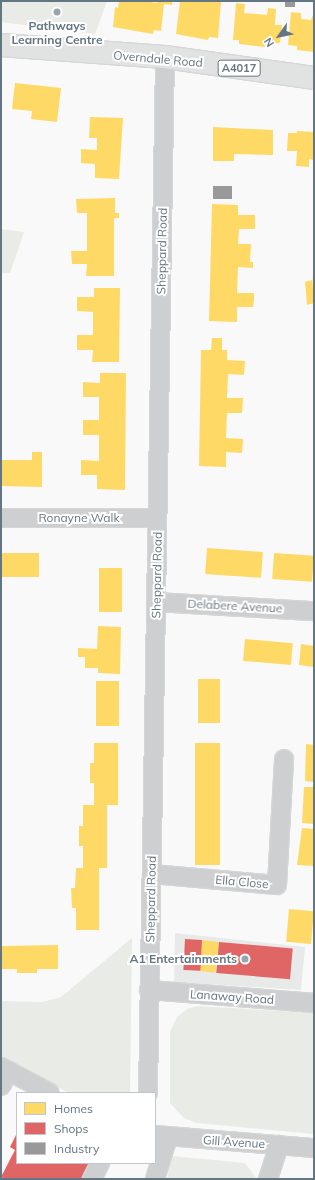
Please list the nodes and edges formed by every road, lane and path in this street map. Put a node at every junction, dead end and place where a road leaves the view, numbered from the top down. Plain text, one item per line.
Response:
1 (1, 45) edge
2 (165, 57) junction
3 (314, 78) edge
4 (1, 518) edge
5 (157, 518) junction
6 (156, 602) junction
7 (314, 611) edge
8 (284, 759) dead end
9 (152, 874) junction
10 (149, 990) junction
11 (314, 1003) edge
12 (4, 1074) edge
13 (48, 1092) edge
14 (148, 1092) edge
15 (162, 1136) edge
16 (279, 1145) junction
17 (314, 1148) edge
18 (100, 1164) edge
19 (92, 1179) edge
20 (155, 1179) edge
21 (268, 1179) edge

1 - 2 main road, Overndale Road / A4017
2 - 3 main road, Overndale Road / A4017
2 - 5 street, Sheppard Road
4 - 5 street, Ronayne Walk
5 - 6 street, Sheppard Road
6 - 7 street, Delabere Avenue
6 - 9 street, Sheppard Road
8 - 9 street, Ella Close
9 - 10 street, Sheppard Road
10 - 11 street, Lanaway Road
10 - 14 street, Sheppard Road
12 - 13 street
15 - 16 street, Gill Avenue
15 - 20 street
16 - 17 street, Gill Avenue
16 - 21 street
18 - 19 street

